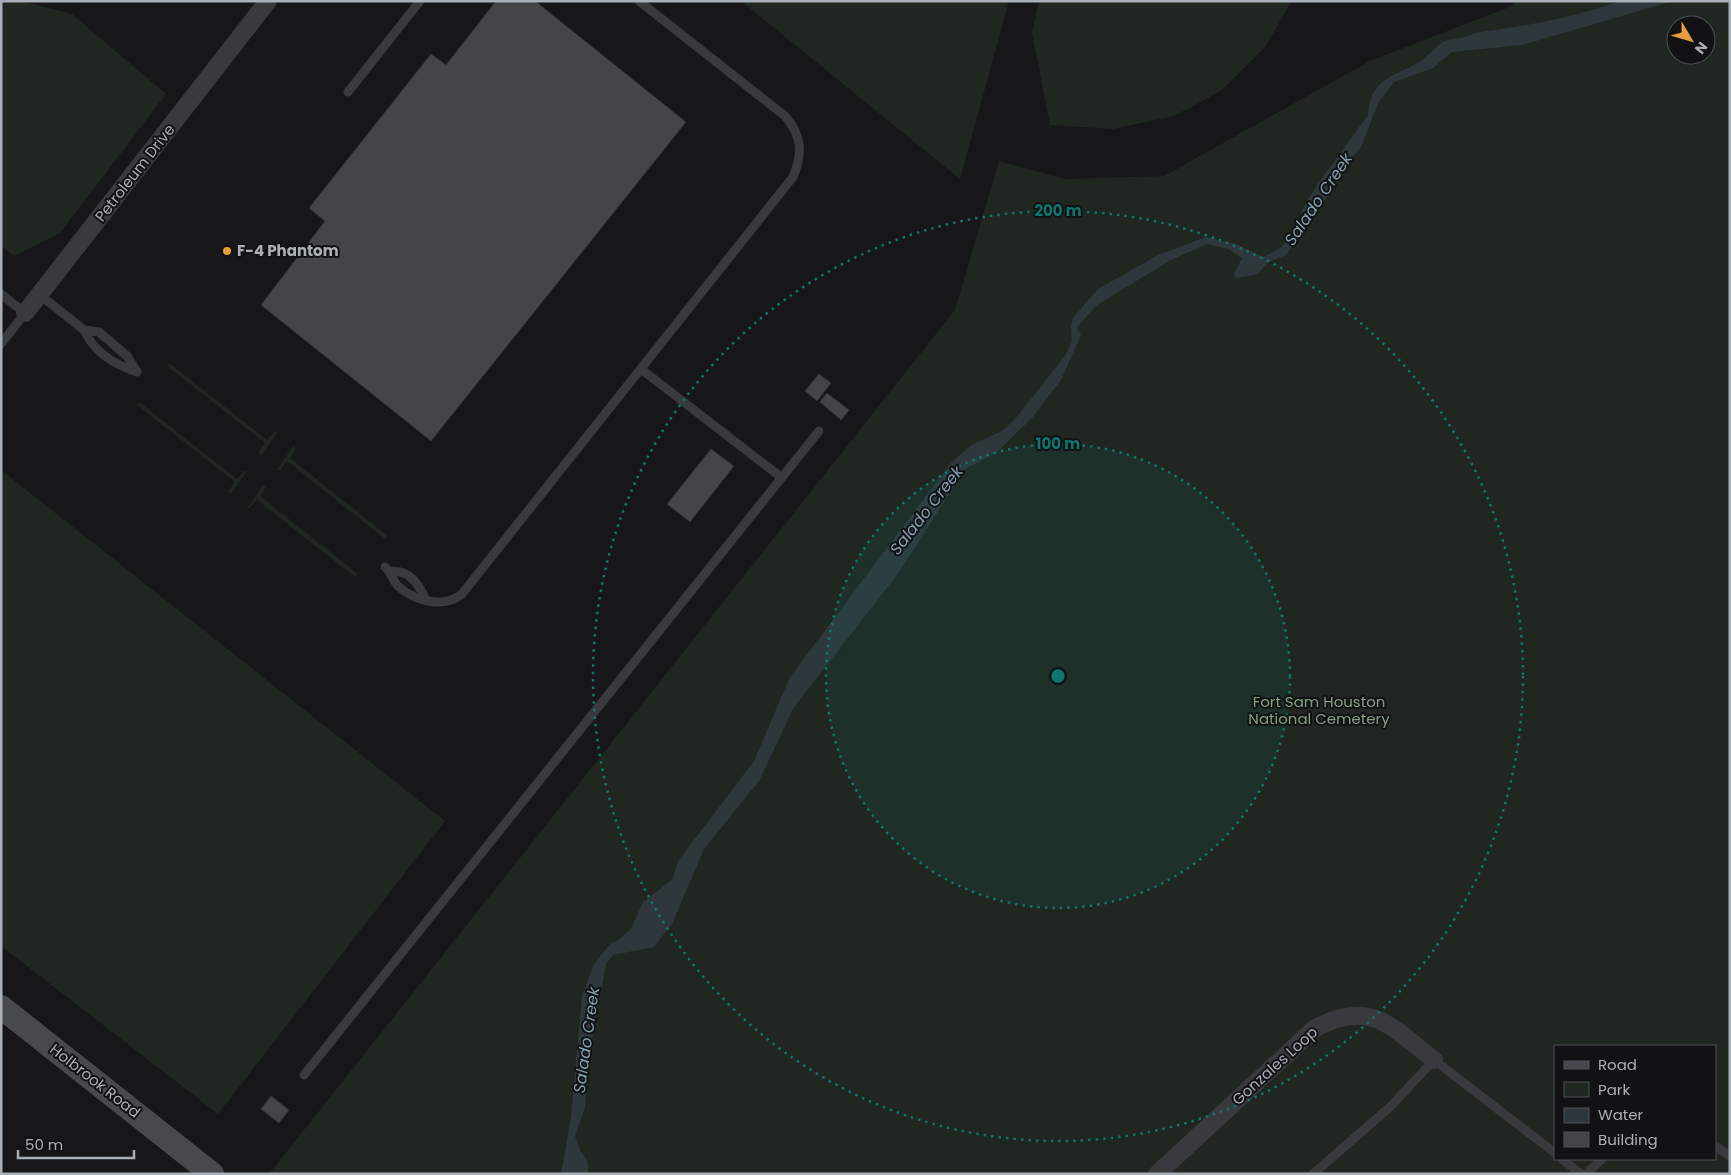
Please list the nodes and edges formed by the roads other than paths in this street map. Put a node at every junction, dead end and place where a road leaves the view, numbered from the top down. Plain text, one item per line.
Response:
1 (268, 1) edge
2 (420, 1) edge
3 (640, 1) edge
4 (348, 92) dead end
5 (1, 294) edge
6 (40, 295) junction
7 (25, 313) junction
8 (84, 330) junction
9 (1, 344) edge
10 (641, 369) junction
11 (818, 431) dead end
12 (782, 478) junction
13 (425, 598) junction
14 (1, 1007) edge
15 (1434, 1060) junction
16 (304, 1075) dead end
17 (1716, 1147) edge
18 (1554, 1153) edge
19 (1730, 1156) edge
20 (1563, 1160) edge
21 (1601, 1160) edge
22 (212, 1174) edge
23 (1157, 1174) edge
24 (1313, 1174) edge
25 (1581, 1174) edge
26 (1586, 1174) edge

1 - 6 street, Petroleum Drive
2 - 4 lane
3 - 10 lane
5 - 7 lane
6 - 7 street, Petroleum Drive
6 - 8 lane
7 - 9 lane, Petroleum Drive
8 - 8 lane
10 - 12 lane
10 - 13 lane
11 - 12 lane
12 - 16 lane
13 - 13 lane
14 - 22 street, Holbrook Road
15 - 18 lane
15 - 23 street, Gonzales Loop
15 - 24 lane
17 - 19 lane
20 - 25 lane
21 - 26 lane

